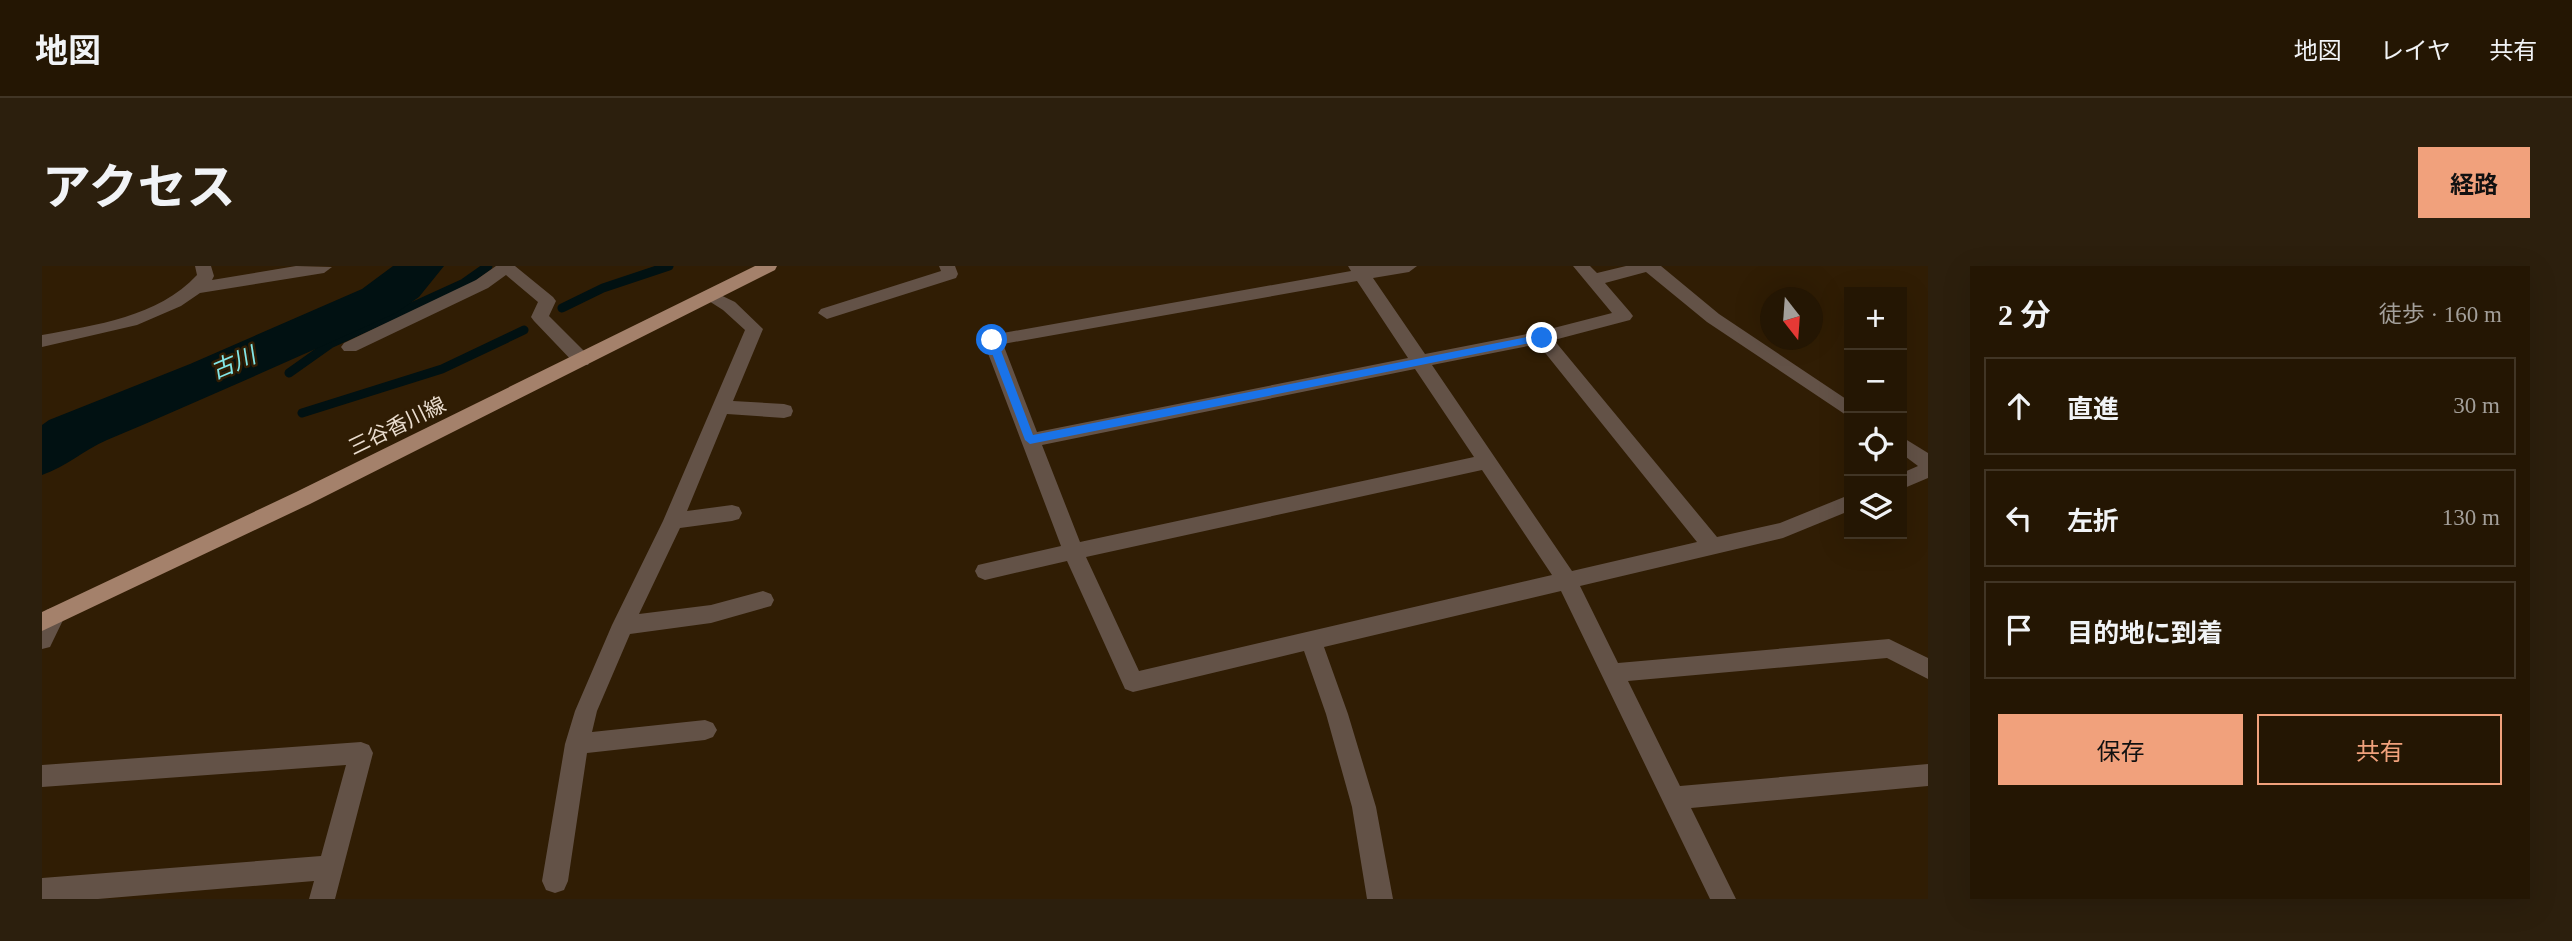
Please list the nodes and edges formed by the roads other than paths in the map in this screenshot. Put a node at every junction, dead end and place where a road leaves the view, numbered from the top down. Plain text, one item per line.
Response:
1 (203, 266) edge
2 (769, 266) edge
3 (947, 266) edge
4 (1409, 266) edge
5 (1648, 266) edge
6 (324, 267) edge
7 (1358, 271) edge
8 (1587, 273) edge
9 (197, 288) junction
10 (710, 296) junction
11 (827, 313) dead end
12 (1542, 338) junction
13 (42, 341) edge
14 (350, 347) dead end
15 (582, 360) junction
16 (1418, 361) junction
17 (723, 407) junction
18 (1844, 407) edge
19 (784, 411) dead end
20 (1030, 440) junction
21 (1907, 448) edge
22 (1487, 462) junction
23 (1928, 463) edge
24 (1928, 470) edge
25 (1907, 479) edge
26 (1844, 505) edge
27 (732, 513) dead end
28 (673, 521) junction
29 (1712, 545) junction
30 (1073, 551) junction
31 (985, 571) dead end
32 (1567, 581) junction
33 (763, 600) dead end
34 (48, 619) edge
35 (623, 625) junction
36 (42, 640) edge
37 (1311, 641) junction
38 (1928, 668) edge
39 (1612, 673) junction
40 (705, 730) dead end
41 (577, 744) junction
42 (1928, 775) edge
43 (42, 776) edge
44 (1673, 798) junction
45 (330, 868) junction
46 (555, 881) dead end
47 (42, 891) edge
48 (322, 899) edge
49 (1380, 899) edge
50 (1723, 899) edge

1 - 9 street
2 - 10 main road, 三谷香川線
3 - 11 street
4 - 7 street
5 - 8 street
5 - 18 street
6 - 9 street
7 - 16 street
7 - 20 street
8 - 12 street
9 - 13 street
10 - 15 main road, 三谷香川線
10 - 17 street
12 - 16 street
12 - 29 street
14 - 15 street
15 - 34 main road, 三谷香川線
16 - 20 street
16 - 22 street
17 - 19 street
17 - 28 street
20 - 30 street
21 - 23 street
22 - 30 street
22 - 32 street
24 - 25 street
26 - 29 street
27 - 28 street
28 - 35 street
29 - 32 street
30 - 31 street
30 - 37 street
32 - 37 street
32 - 39 street
33 - 35 street
34 - 36 street
35 - 41 street
37 - 49 street
38 - 39 street
39 - 44 street
40 - 41 street
41 - 46 street
42 - 44 street
43 - 45 street
44 - 50 street
45 - 47 street
45 - 48 street

